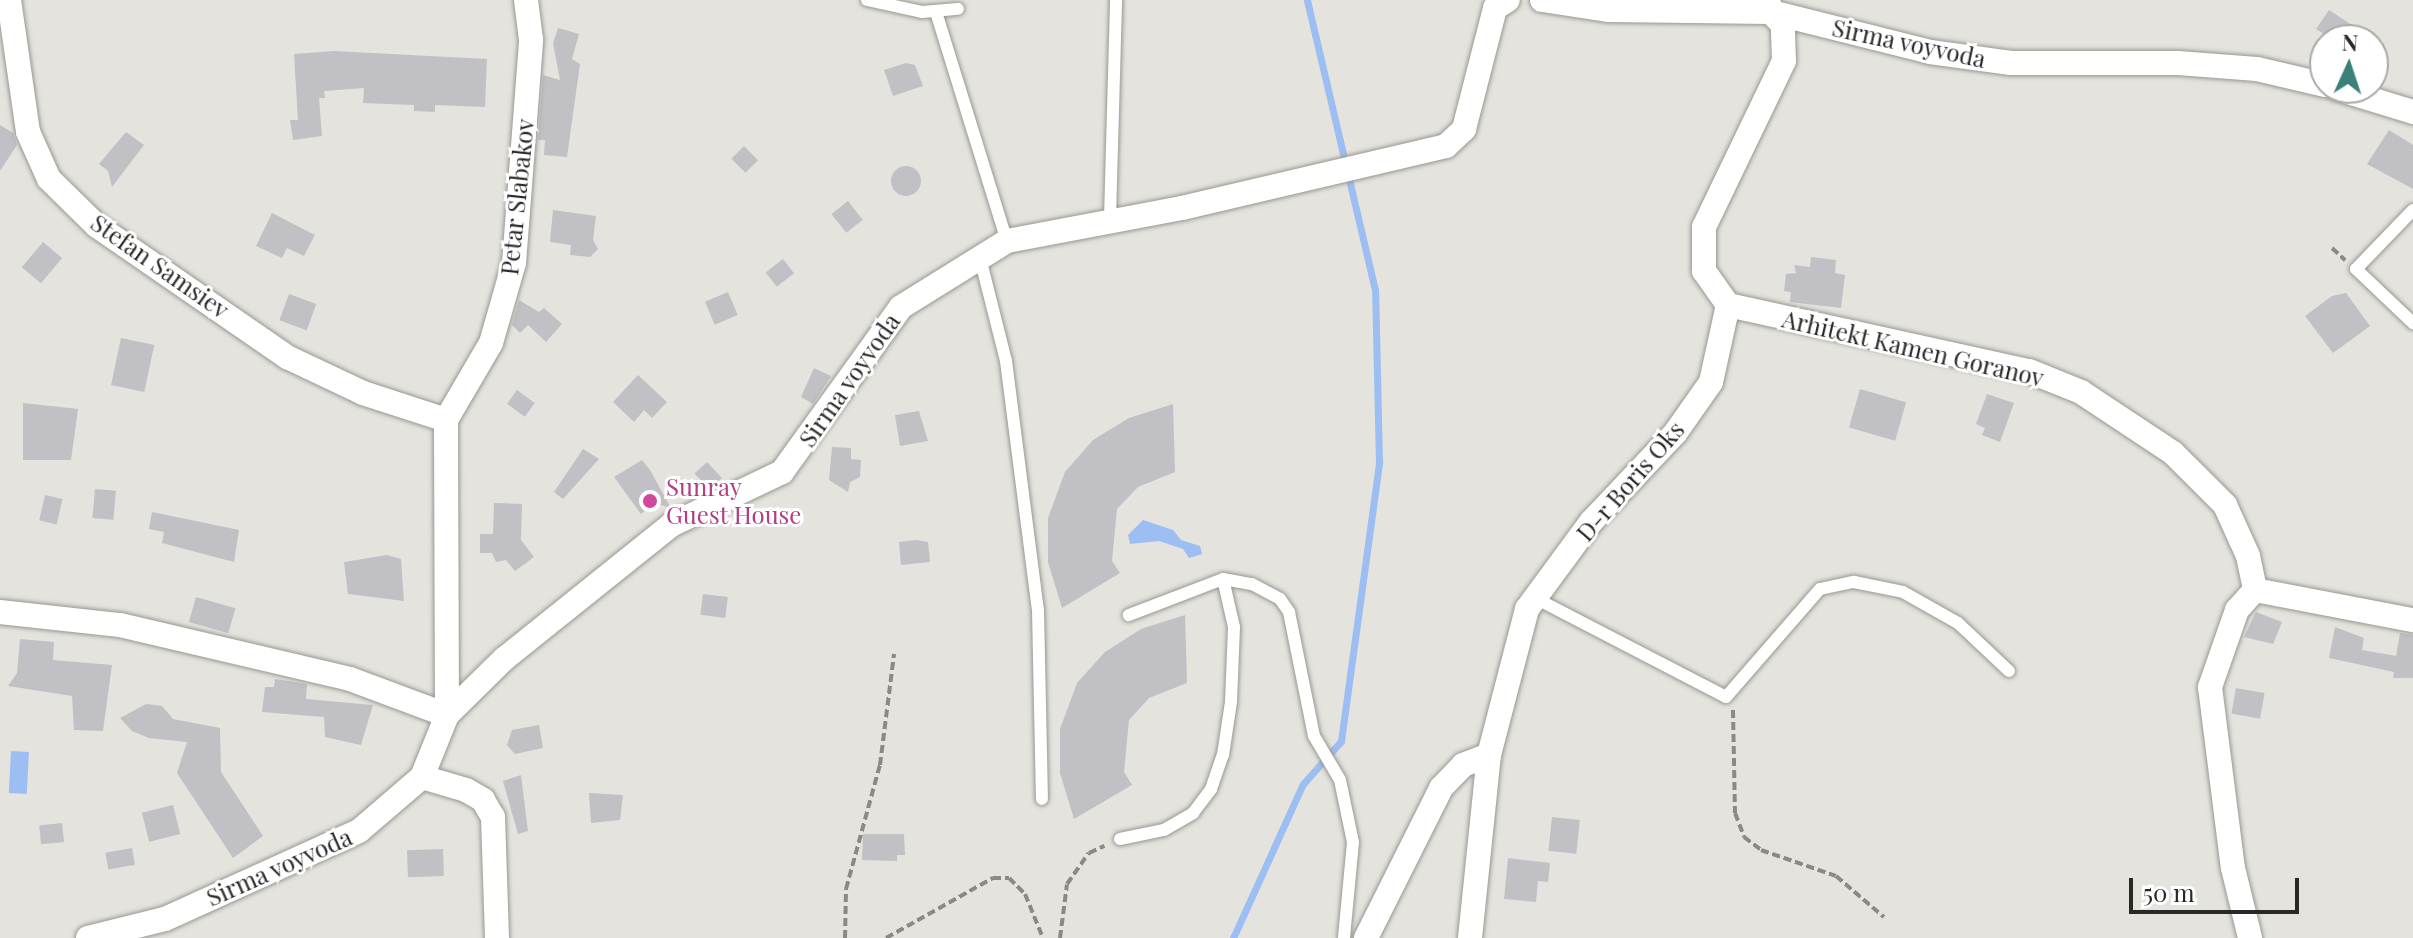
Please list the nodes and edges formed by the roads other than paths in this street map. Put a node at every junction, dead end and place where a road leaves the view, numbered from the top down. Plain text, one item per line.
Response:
1 (526, 0) edge
2 (867, 0) edge
3 (1116, 0) edge
4 (1508, 0) edge
5 (1542, 0) edge
6 (14, 4) edge
7 (1770, 6) edge
8 (958, 9) dead end
9 (936, 12) junction
10 (2309, 81) edge
11 (2387, 104) edge
12 (2413, 112) edge
13 (2413, 210) edge
14 (1110, 218) junction
15 (1007, 241) junction
16 (980, 258) junction
17 (1728, 305) junction
18 (2413, 323) edge
19 (446, 420) junction
20 (1223, 579) junction
21 (2255, 590) junction
22 (1535, 598) junction
23 (0, 612) edge
24 (1129, 615) dead end
25 (2413, 620) edge
26 (2009, 671) dead end
27 (447, 715) junction
28 (1489, 755) junction
29 (422, 777) junction
30 (1042, 799) dead end
31 (1120, 839) road end
32 (88, 938) edge
33 (497, 938) edge
34 (1344, 938) edge
35 (1366, 938) edge
36 (1470, 938) edge
37 (2250, 938) edge

1 - 19 street, Petar Slabakov
2 - 9 lane
3 - 14 lane
4 - 14 street, Sirma voyvoda
5 - 7 street, Sirma voyvoda
6 - 19 street, Stefan Samsiev
7 - 10 street, Sirma voyvoda
7 - 17 street
8 - 9 lane
9 - 15 lane
11 - 12 street
13 - 18 lane
14 - 15 street, Sirma voyvoda
15 - 16 street, Sirma voyvoda
16 - 27 street, Sirma voyvoda
16 - 30 lane
17 - 21 street, Arhitekt Kamen Goranov
17 - 22 street, D-r Boris Oks
19 - 27 street
20 - 24 lane
20 - 31 lane
20 - 34 lane
21 - 25 street
21 - 37 street
22 - 26 lane
22 - 28 street, D-r Boris Oks
23 - 27 street
27 - 29 street, Sirma voyvoda
28 - 35 street
28 - 36 street, D-r Boris Oks
29 - 32 street, Sirma voyvoda
29 - 33 street

